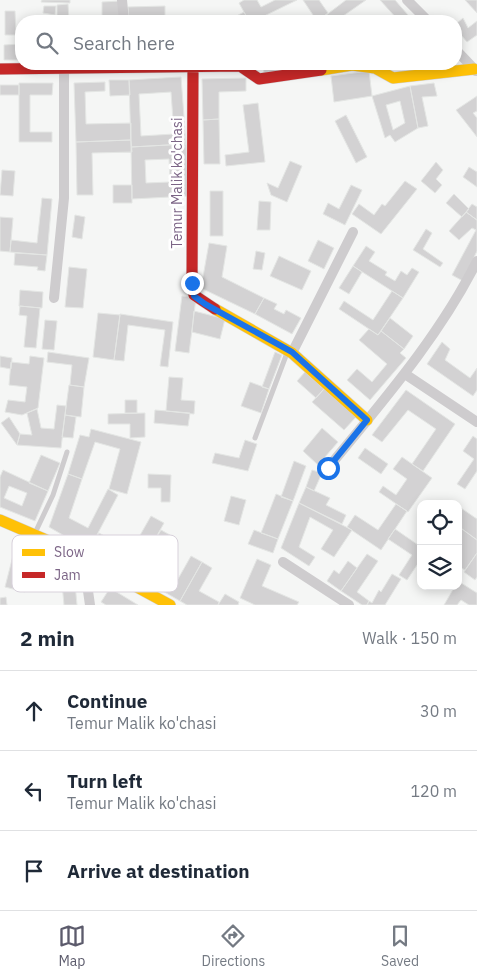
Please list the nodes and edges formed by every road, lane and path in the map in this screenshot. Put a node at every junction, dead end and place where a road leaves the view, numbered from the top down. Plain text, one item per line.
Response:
1 (122, 0) edge
2 (407, 0) edge
3 (123, 15) edge
4 (422, 15) edge
5 (462, 56) edge
6 (0, 69) edge
7 (15, 69) edge
8 (64, 70) edge
9 (193, 70) edge
10 (246, 70) edge
11 (319, 70) edge
12 (379, 70) edge
13 (475, 70) edge
14 (353, 232) dead end
15 (477, 260) edge
16 (54, 298) dead end
17 (290, 351) junction
18 (405, 374) junction
19 (367, 420) junction
20 (477, 422) edge
21 (255, 438) dead end
22 (68, 452) dead end
23 (328, 468) dead end
24 (0, 520) edge
25 (35, 533) junction
26 (39, 535) edge
27 (283, 562) dead end
28 (88, 592) edge
29 (147, 592) edge
30 (90, 605) edge
31 (170, 605) edge
32 (349, 605) edge

1 - 3 street
2 - 4 street
5 - 13 street
6 - 7 street
8 - 16 street
9 - 17 street, Temur Malik ko'chasi
10 - 11 street
12 - 13 street
14 - 17 street
15 - 18 street
17 - 19 street, Temur Malik ko'chasi
17 - 21 lane
18 - 19 street
18 - 20 street
19 - 23 street
22 - 25 lane
24 - 25 street
25 - 26 street
27 - 32 street
28 - 30 street
29 - 31 street

